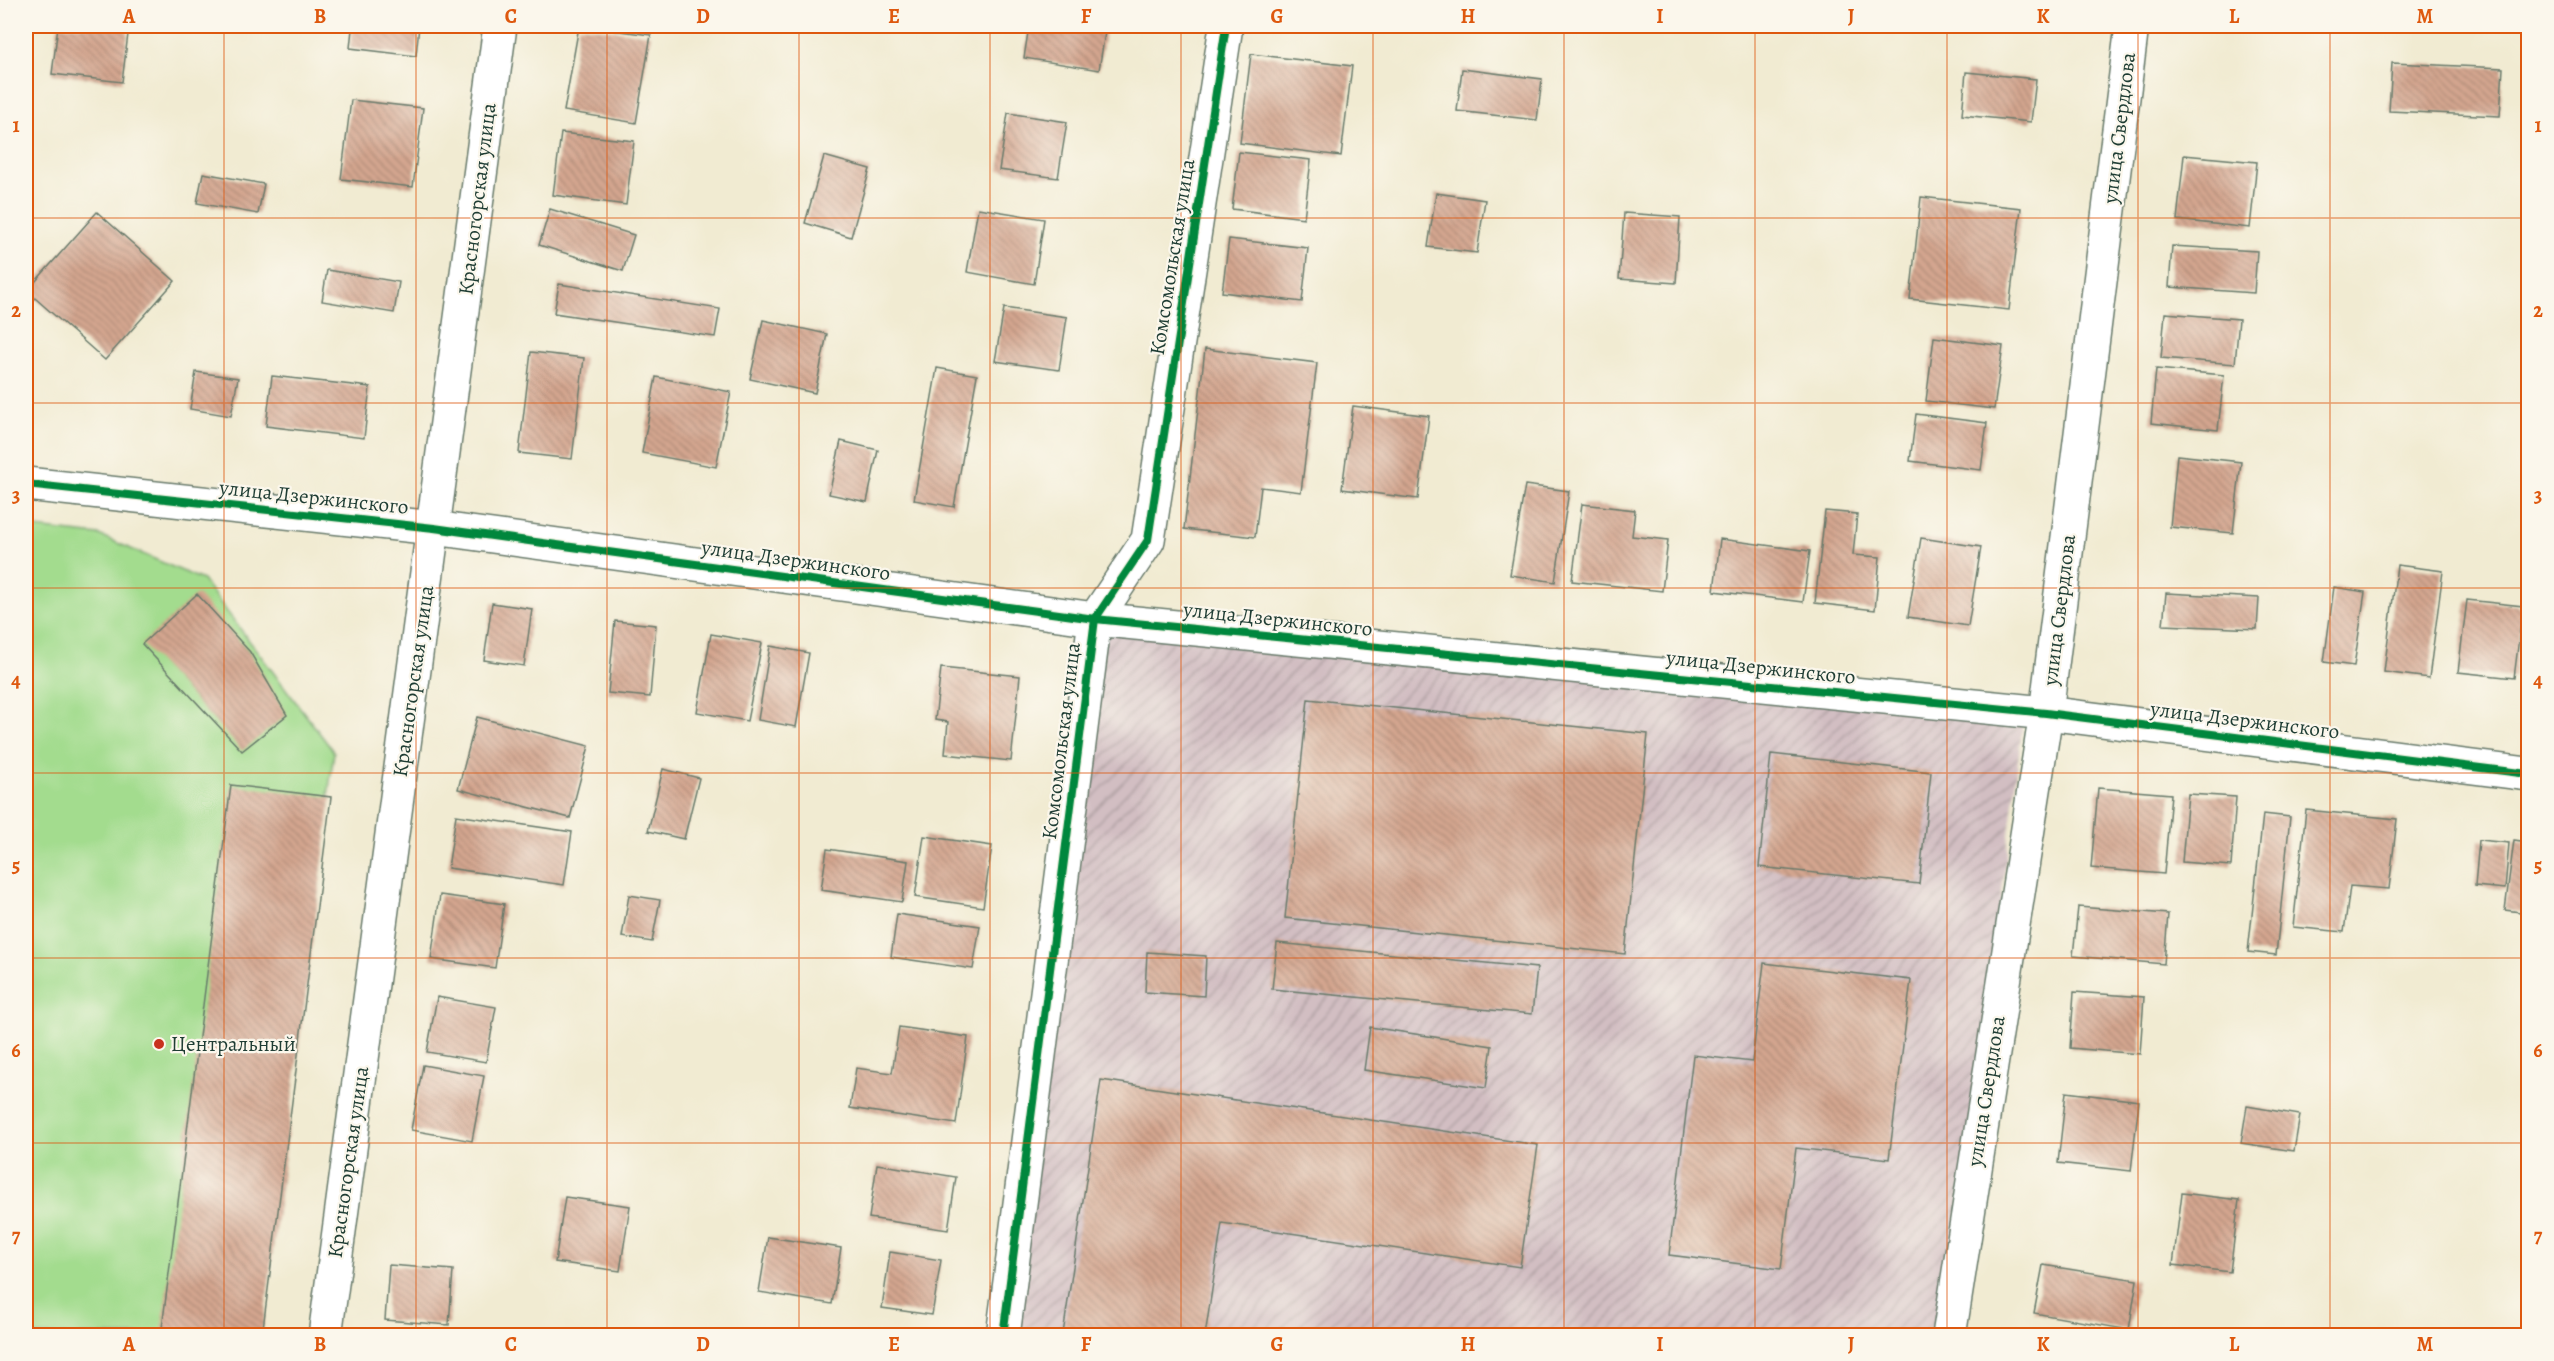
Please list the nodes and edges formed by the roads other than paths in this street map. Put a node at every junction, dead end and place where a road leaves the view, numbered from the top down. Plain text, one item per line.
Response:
1 (500, 26) edge
2 (1226, 26) edge
3 (2132, 26) edge
4 (26, 484) edge
5 (434, 528) junction
6 (1095, 619) junction
7 (2046, 713) junction
8 (2529, 774) edge
9 (325, 1335) edge
10 (1003, 1335) edge
11 (1949, 1335) edge

1 - 5 street, Красногорская улица
2 - 6 street, Комсомольская улица
3 - 7 street, улица Свердлова
4 - 5 street, улица Дзержинского
5 - 6 street, улица Дзержинского
5 - 9 street, Красногорская улица
6 - 7 street, улица Дзержинского
6 - 10 street, Комсомольская улица
7 - 8 street, улица Дзержинского
7 - 11 street, улица Свердлова

